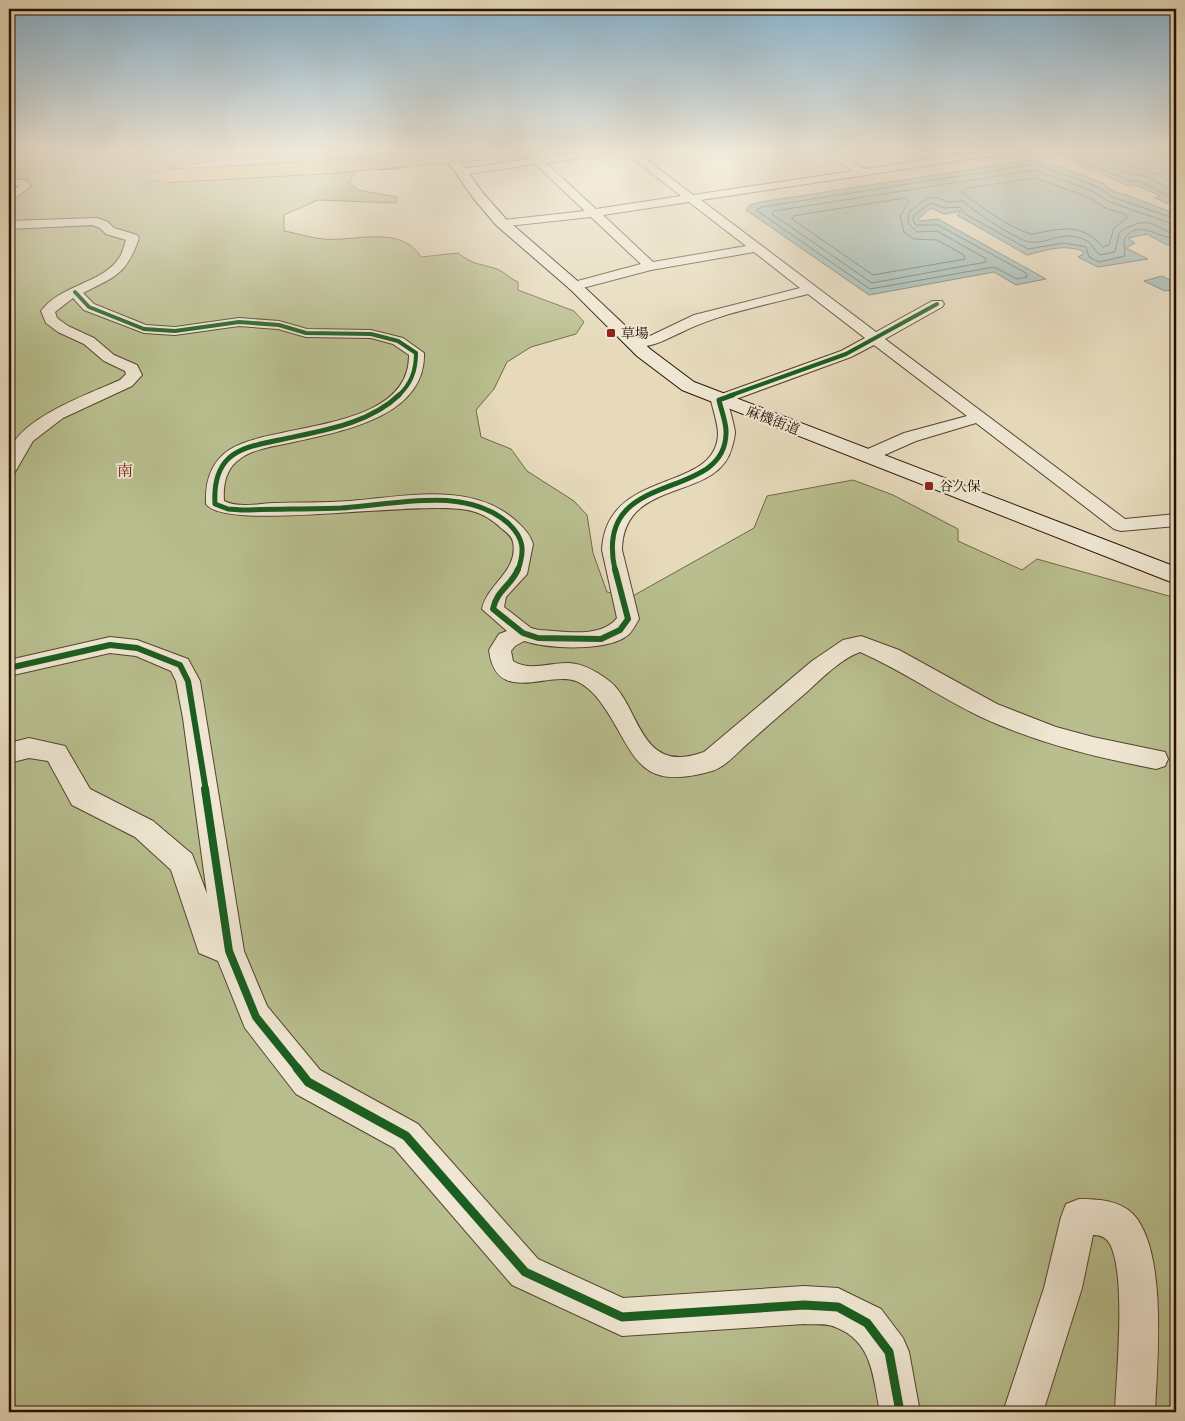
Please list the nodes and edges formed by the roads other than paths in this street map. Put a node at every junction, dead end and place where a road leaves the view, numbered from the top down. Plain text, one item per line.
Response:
1 (495, 215) edge
2 (576, 215) edge
3 (596, 215) edge
4 (714, 215) edge
5 (503, 224) junction
6 (9, 225) edge
7 (756, 248) junction
8 (650, 266) junction
9 (575, 286) junction
10 (812, 289) junction
11 (76, 292) junction
12 (937, 304) dead end
13 (873, 339) junction
14 (636, 343) junction
15 (719, 400) junction
16 (980, 417) junction
17 (868, 456) junction
18 (9, 468) edge
19 (1176, 520) edge
20 (1122, 526) junction
21 (1104, 547) junction
22 (1176, 576) edge
23 (523, 633) junction
24 (9, 668) edge
25 (9, 753) edge
26 (1156, 759) dead end
27 (229, 951) junction
28 (900, 1412) edge
29 (1023, 1412) edge
30 (1135, 1412) edge

1 - 5 street, 麻機街道
2 - 5 street
3 - 8 street
4 - 7 street
5 - 9 street, 麻機街道
6 - 11 street
7 - 8 street
7 - 10 street
8 - 9 street
9 - 14 street, 麻機街道
10 - 13 street
10 - 14 street
11 - 18 street
11 - 23 street
12 - 13 street
13 - 15 street
13 - 16 street
14 - 15 street, 麻機街道
15 - 17 street, 麻機街道
15 - 23 street
16 - 17 street
16 - 20 street
17 - 21 street, 麻機街道
19 - 20 street
20 - 21 street
21 - 22 street, 麻機街道
23 - 26 street
24 - 27 street
25 - 27 street
27 - 28 street
29 - 30 street

